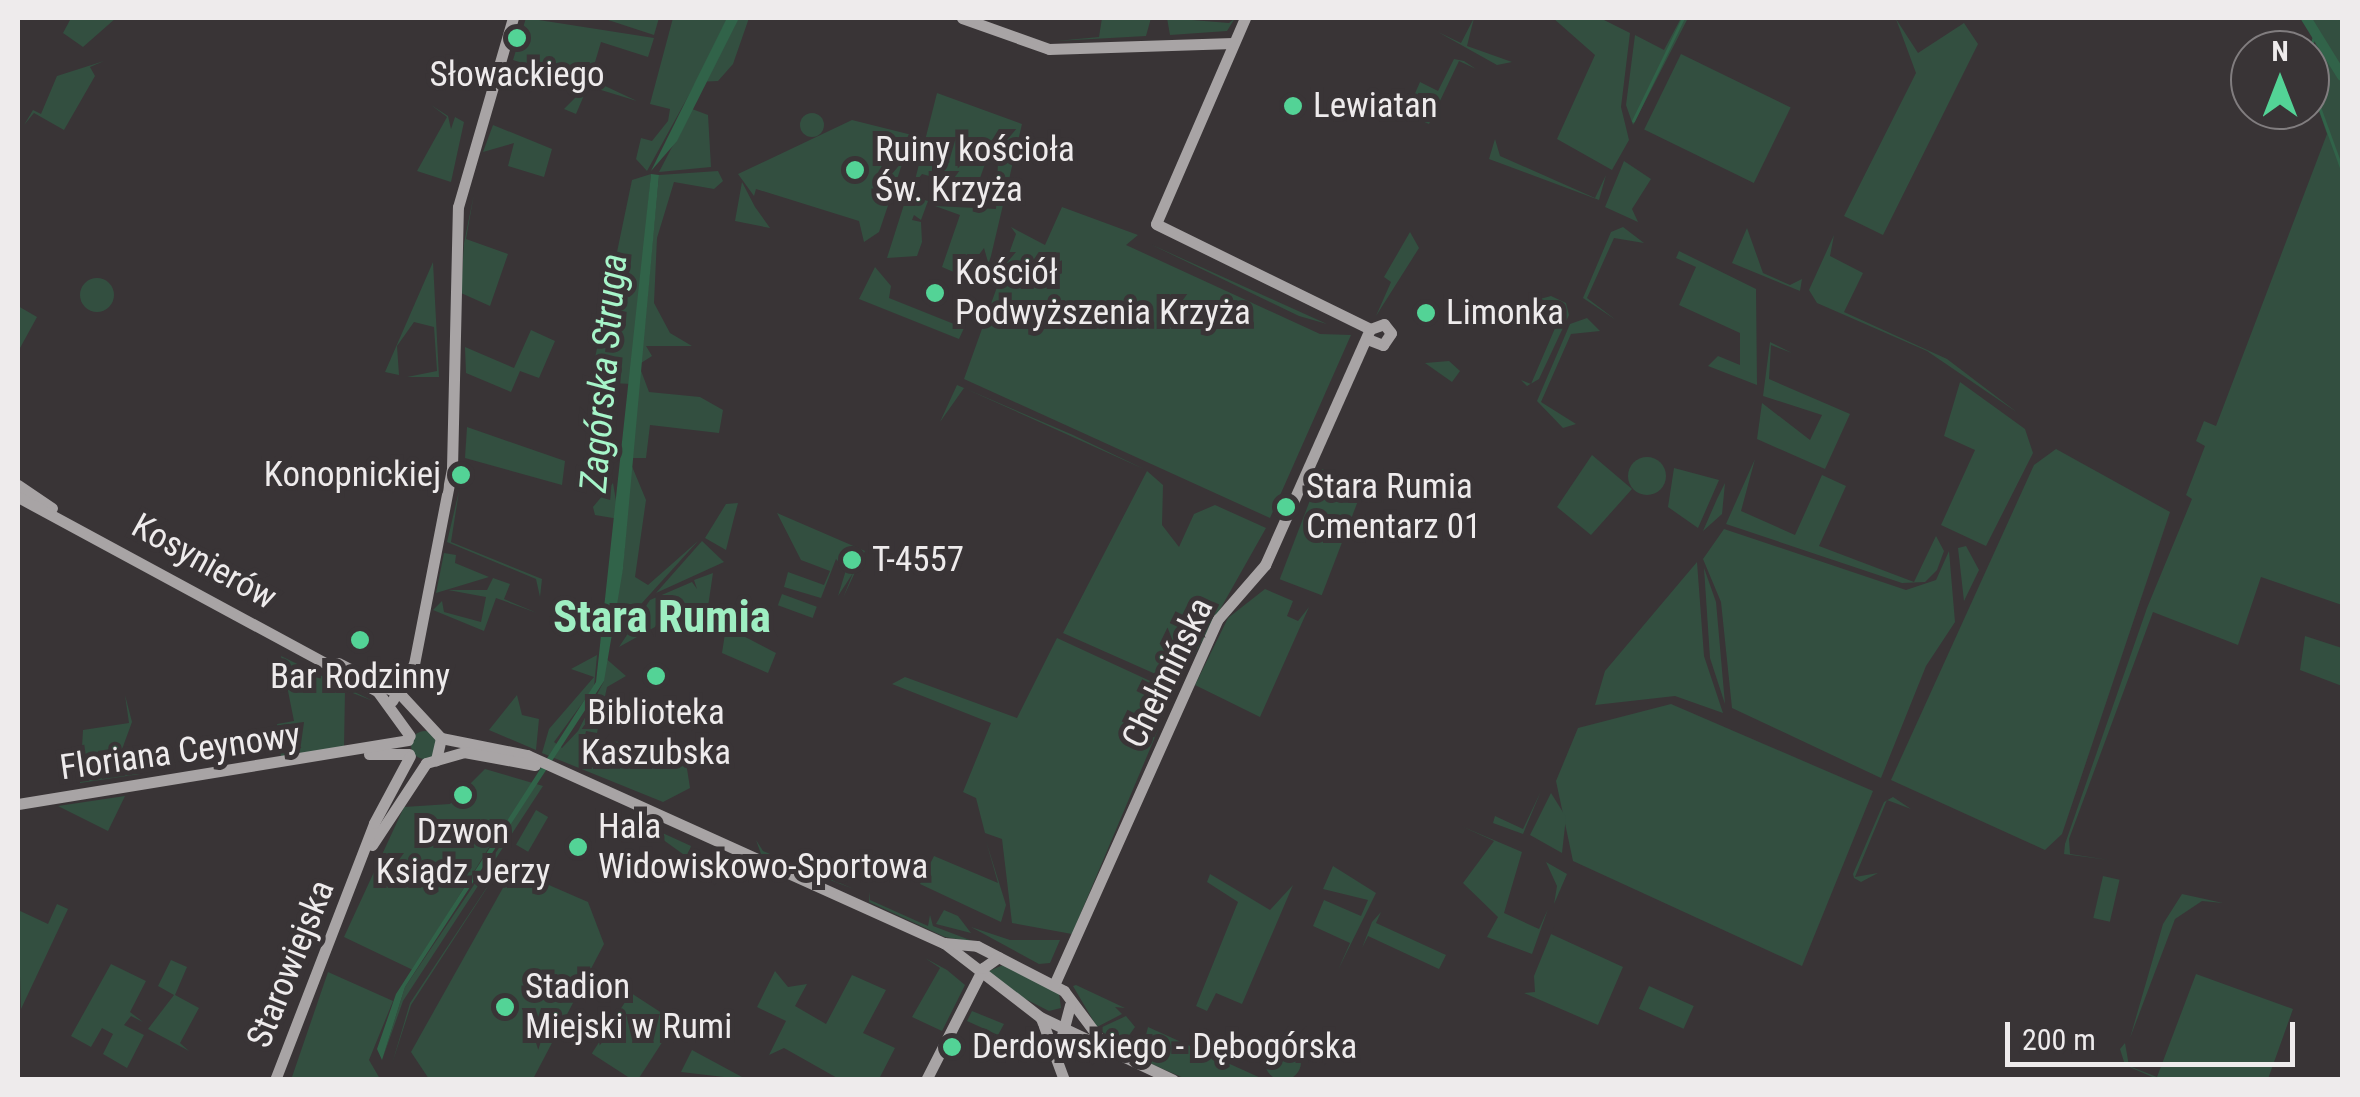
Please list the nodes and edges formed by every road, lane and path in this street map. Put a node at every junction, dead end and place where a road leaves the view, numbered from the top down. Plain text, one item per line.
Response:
1 (513, 18) edge
2 (962, 18) edge
3 (1245, 18) edge
4 (1233, 43) junction
5 (18, 489) edge
6 (395, 697) junction
7 (428, 728) junction
8 (441, 738) junction
9 (409, 746) junction
10 (431, 762) junction
11 (563, 772) junction
12 (18, 804) edge
13 (359, 868) junction
14 (944, 944) junction
15 (999, 956) junction
16 (980, 974) junction
17 (1054, 985) junction
18 (992, 988) junction
19 (968, 1001) junction
20 (1070, 1005) junction
21 (1040, 1017) junction
22 (1060, 1028) junction
23 (1107, 1049) junction
24 (1057, 1061) junction
25 (275, 1080) edge
26 (926, 1080) edge
27 (1064, 1080) edge
28 (1173, 1080) edge

1 - 6 street
2 - 4 street
3 - 4 street
4 - 17 street, Chełmińska
5 - 6 street, Kosynierów
6 - 7 street
6 - 9 street
7 - 8 street
7 - 9 street
8 - 10 street
8 - 11 street
9 - 10 street
9 - 12 street, Floriana Ceynowy
9 - 13 street, Starowiejska
10 - 11 street
10 - 13 street, Starowiejska
11 - 14 street
13 - 25 street, Starowiejska
14 - 15 street
14 - 16 street
15 - 16 street
15 - 17 street
16 - 18 street
16 - 19 street
17 - 20 street
18 - 19 street
18 - 21 street
19 - 26 street
20 - 22 street
20 - 23 street
21 - 22 street
21 - 24 street
22 - 23 street
22 - 24 street
23 - 28 street
24 - 27 street

